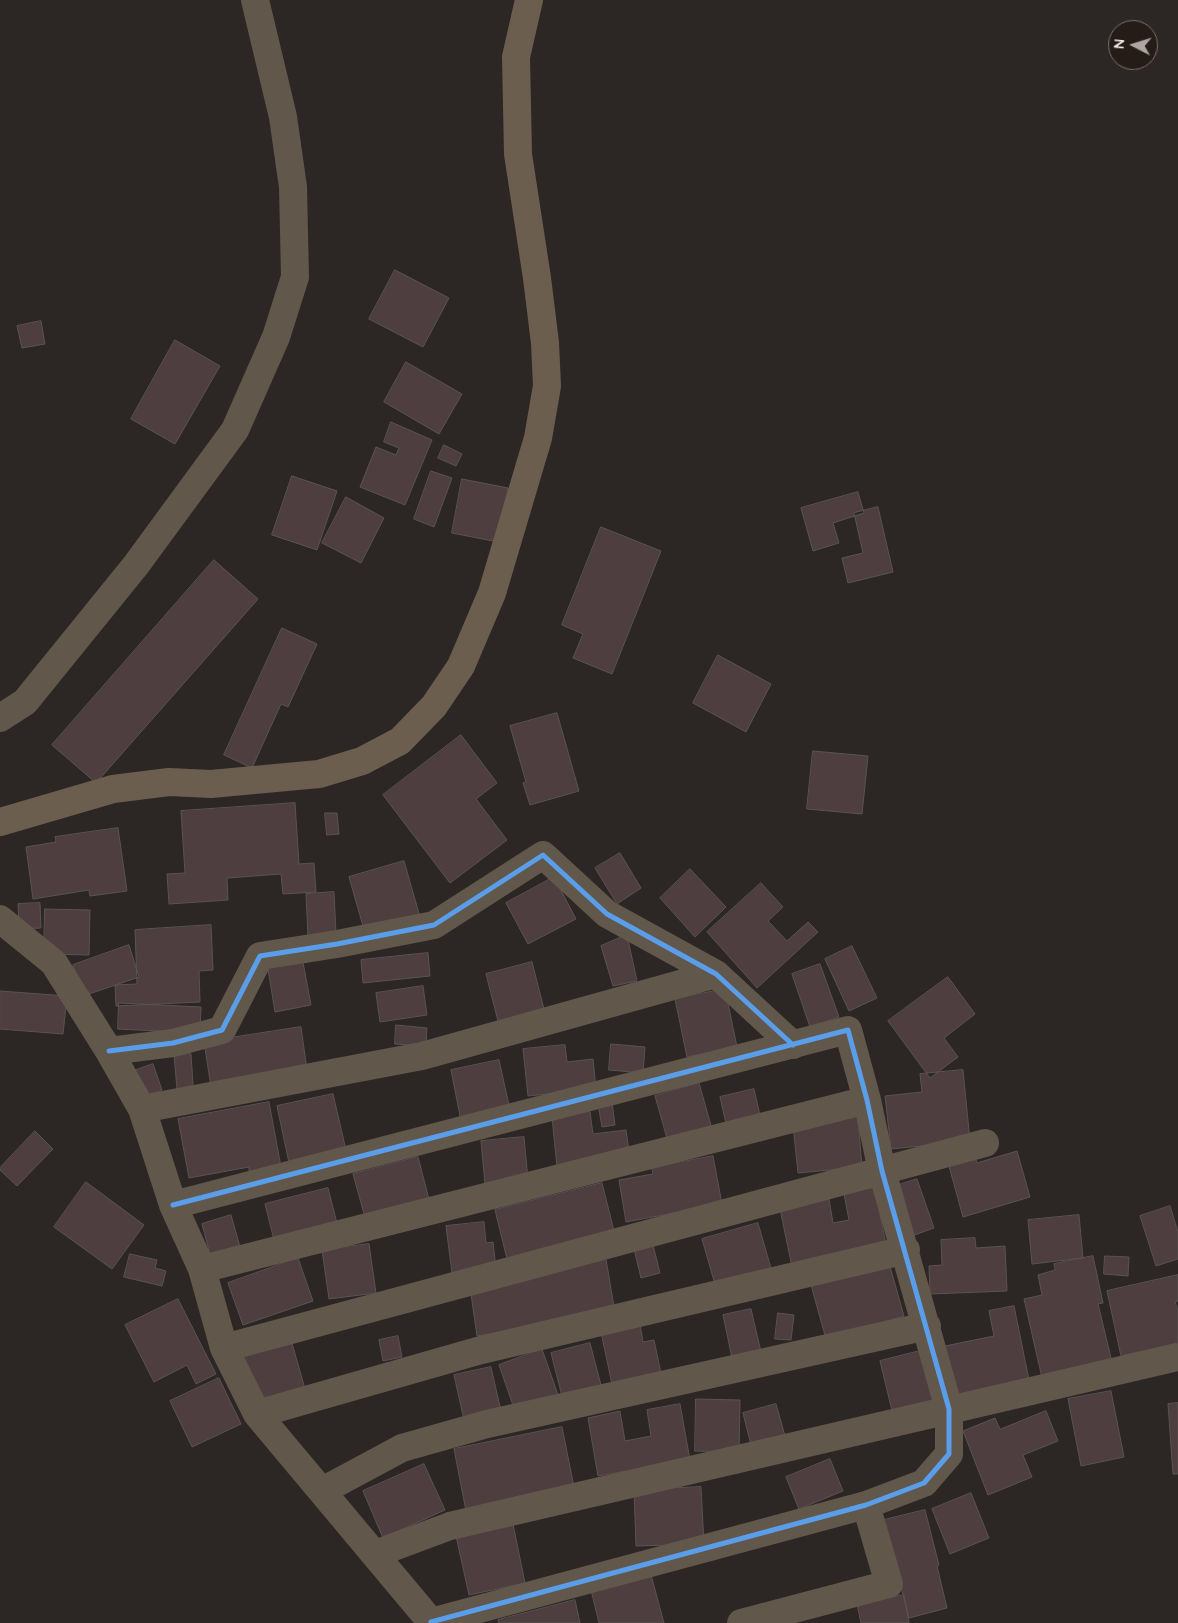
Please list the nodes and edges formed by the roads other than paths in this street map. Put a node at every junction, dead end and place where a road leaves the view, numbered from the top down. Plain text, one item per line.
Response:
1 (255, 0) edge
2 (530, 0) edge
3 (0, 718) edge
4 (0, 822) edge
5 (0, 919) edge
6 (716, 974) junction
7 (793, 1045) junction
8 (110, 1051) junction
9 (867, 1100) junction
10 (142, 1109) junction
11 (985, 1143) dead end
12 (882, 1171) junction
13 (172, 1205) junction
14 (906, 1250) junction
15 (202, 1269) junction
16 (927, 1326) junction
17 (224, 1348) junction
18 (1178, 1357) edge
19 (949, 1409) junction
20 (257, 1414) junction
21 (322, 1491) junction
22 (866, 1505) junction
23 (375, 1554) junction
24 (432, 1622) edge
25 (741, 1623) edge

1 - 3 street
2 - 4 main road
5 - 8 street
6 - 7 street
6 - 8 street
6 - 10 street
7 - 9 street
7 - 13 street
8 - 10 street
9 - 12 street
9 - 15 street
10 - 13 street
11 - 12 street
12 - 14 street
12 - 17 street
13 - 15 street
14 - 16 street
14 - 20 street
15 - 17 street
16 - 19 street
16 - 21 street
17 - 20 street
18 - 19 street
19 - 22 street
19 - 23 street
20 - 21 street
21 - 23 street
22 - 24 street
22 - 25 street
23 - 24 street

